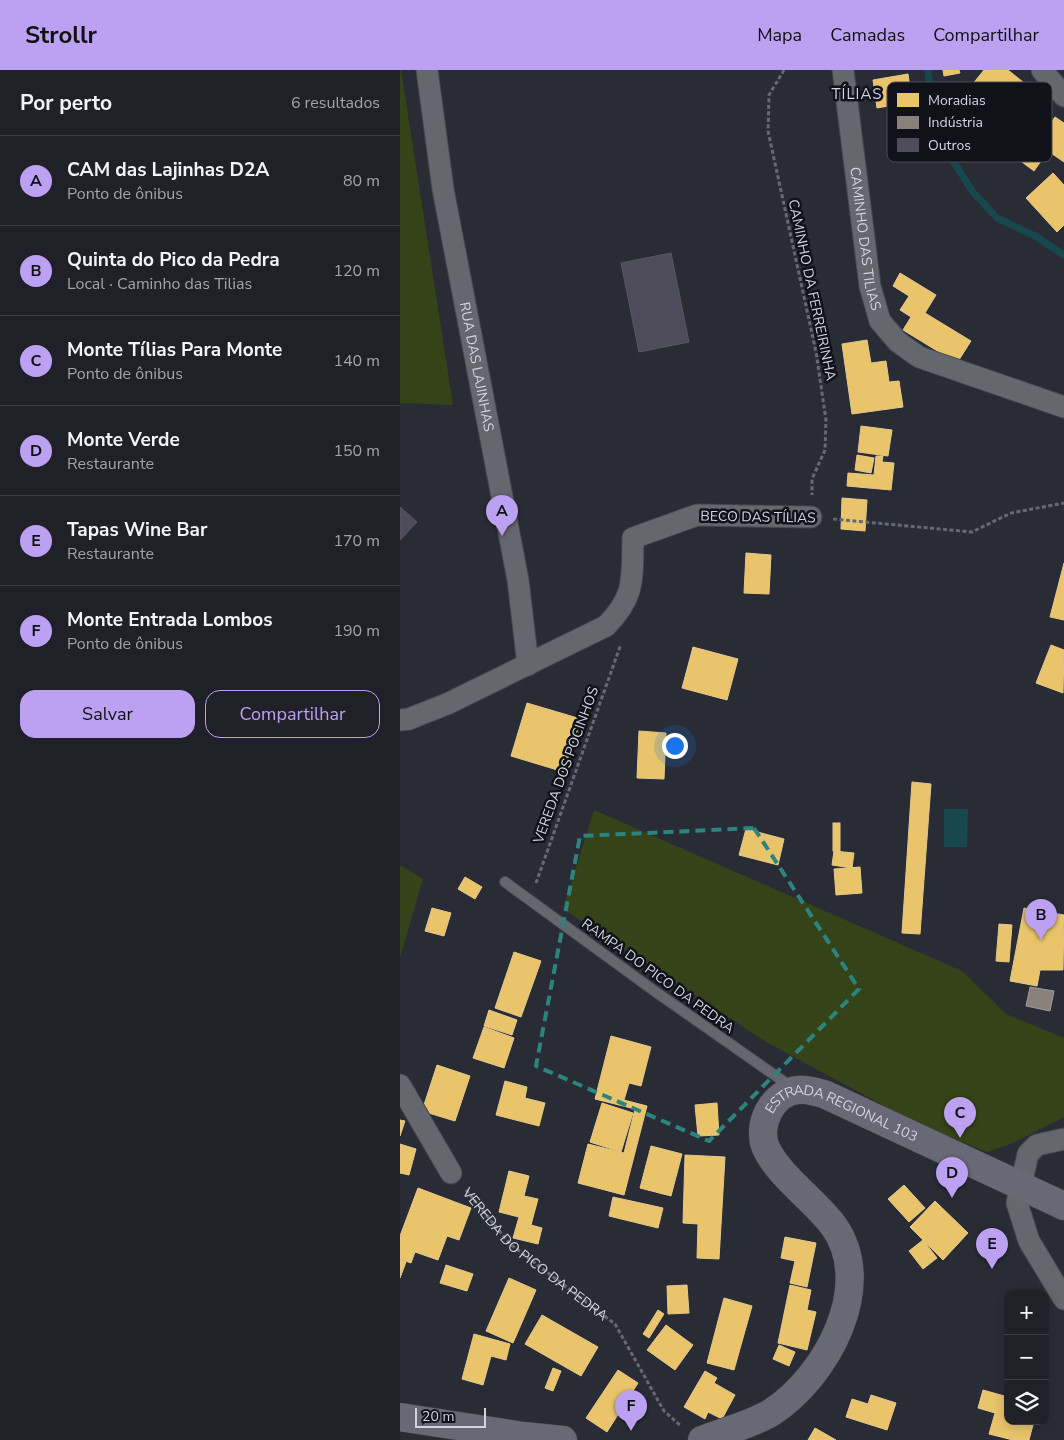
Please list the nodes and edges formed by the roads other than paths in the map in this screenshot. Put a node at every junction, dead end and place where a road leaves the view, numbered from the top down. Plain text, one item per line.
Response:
1 (427, 70) edge
2 (843, 70) edge
3 (1042, 70) edge
4 (1064, 96) edge
5 (1064, 407) edge
6 (812, 517) road end
7 (528, 665) junction
8 (400, 720) edge
9 (505, 882) dead end
10 (400, 1085) edge
11 (796, 1090) junction
12 (1064, 1139) edge
13 (451, 1173) road end
14 (1020, 1186) junction
15 (1064, 1206) edge
16 (1064, 1299) edge
17 (400, 1417) edge
18 (693, 1434) edge
19 (562, 1440) edge

1 - 7 street, RUA DAS LAJINHAS
2 - 5 street, CAMINHO DAS TILIAS
3 - 4 street
6 - 7 street, BECO DAS TÍLIAS
7 - 8 street
9 - 11 lane, RAMPA DO PICO DA PEDRA
10 - 13 street
11 - 14 main road, ESTRADA REGIONAL 103
11 - 18 main road, ESTRADA REGIONAL 103
12 - 14 street
14 - 15 main road, ESTRADA REGIONAL 103
14 - 16 street
17 - 19 main road

